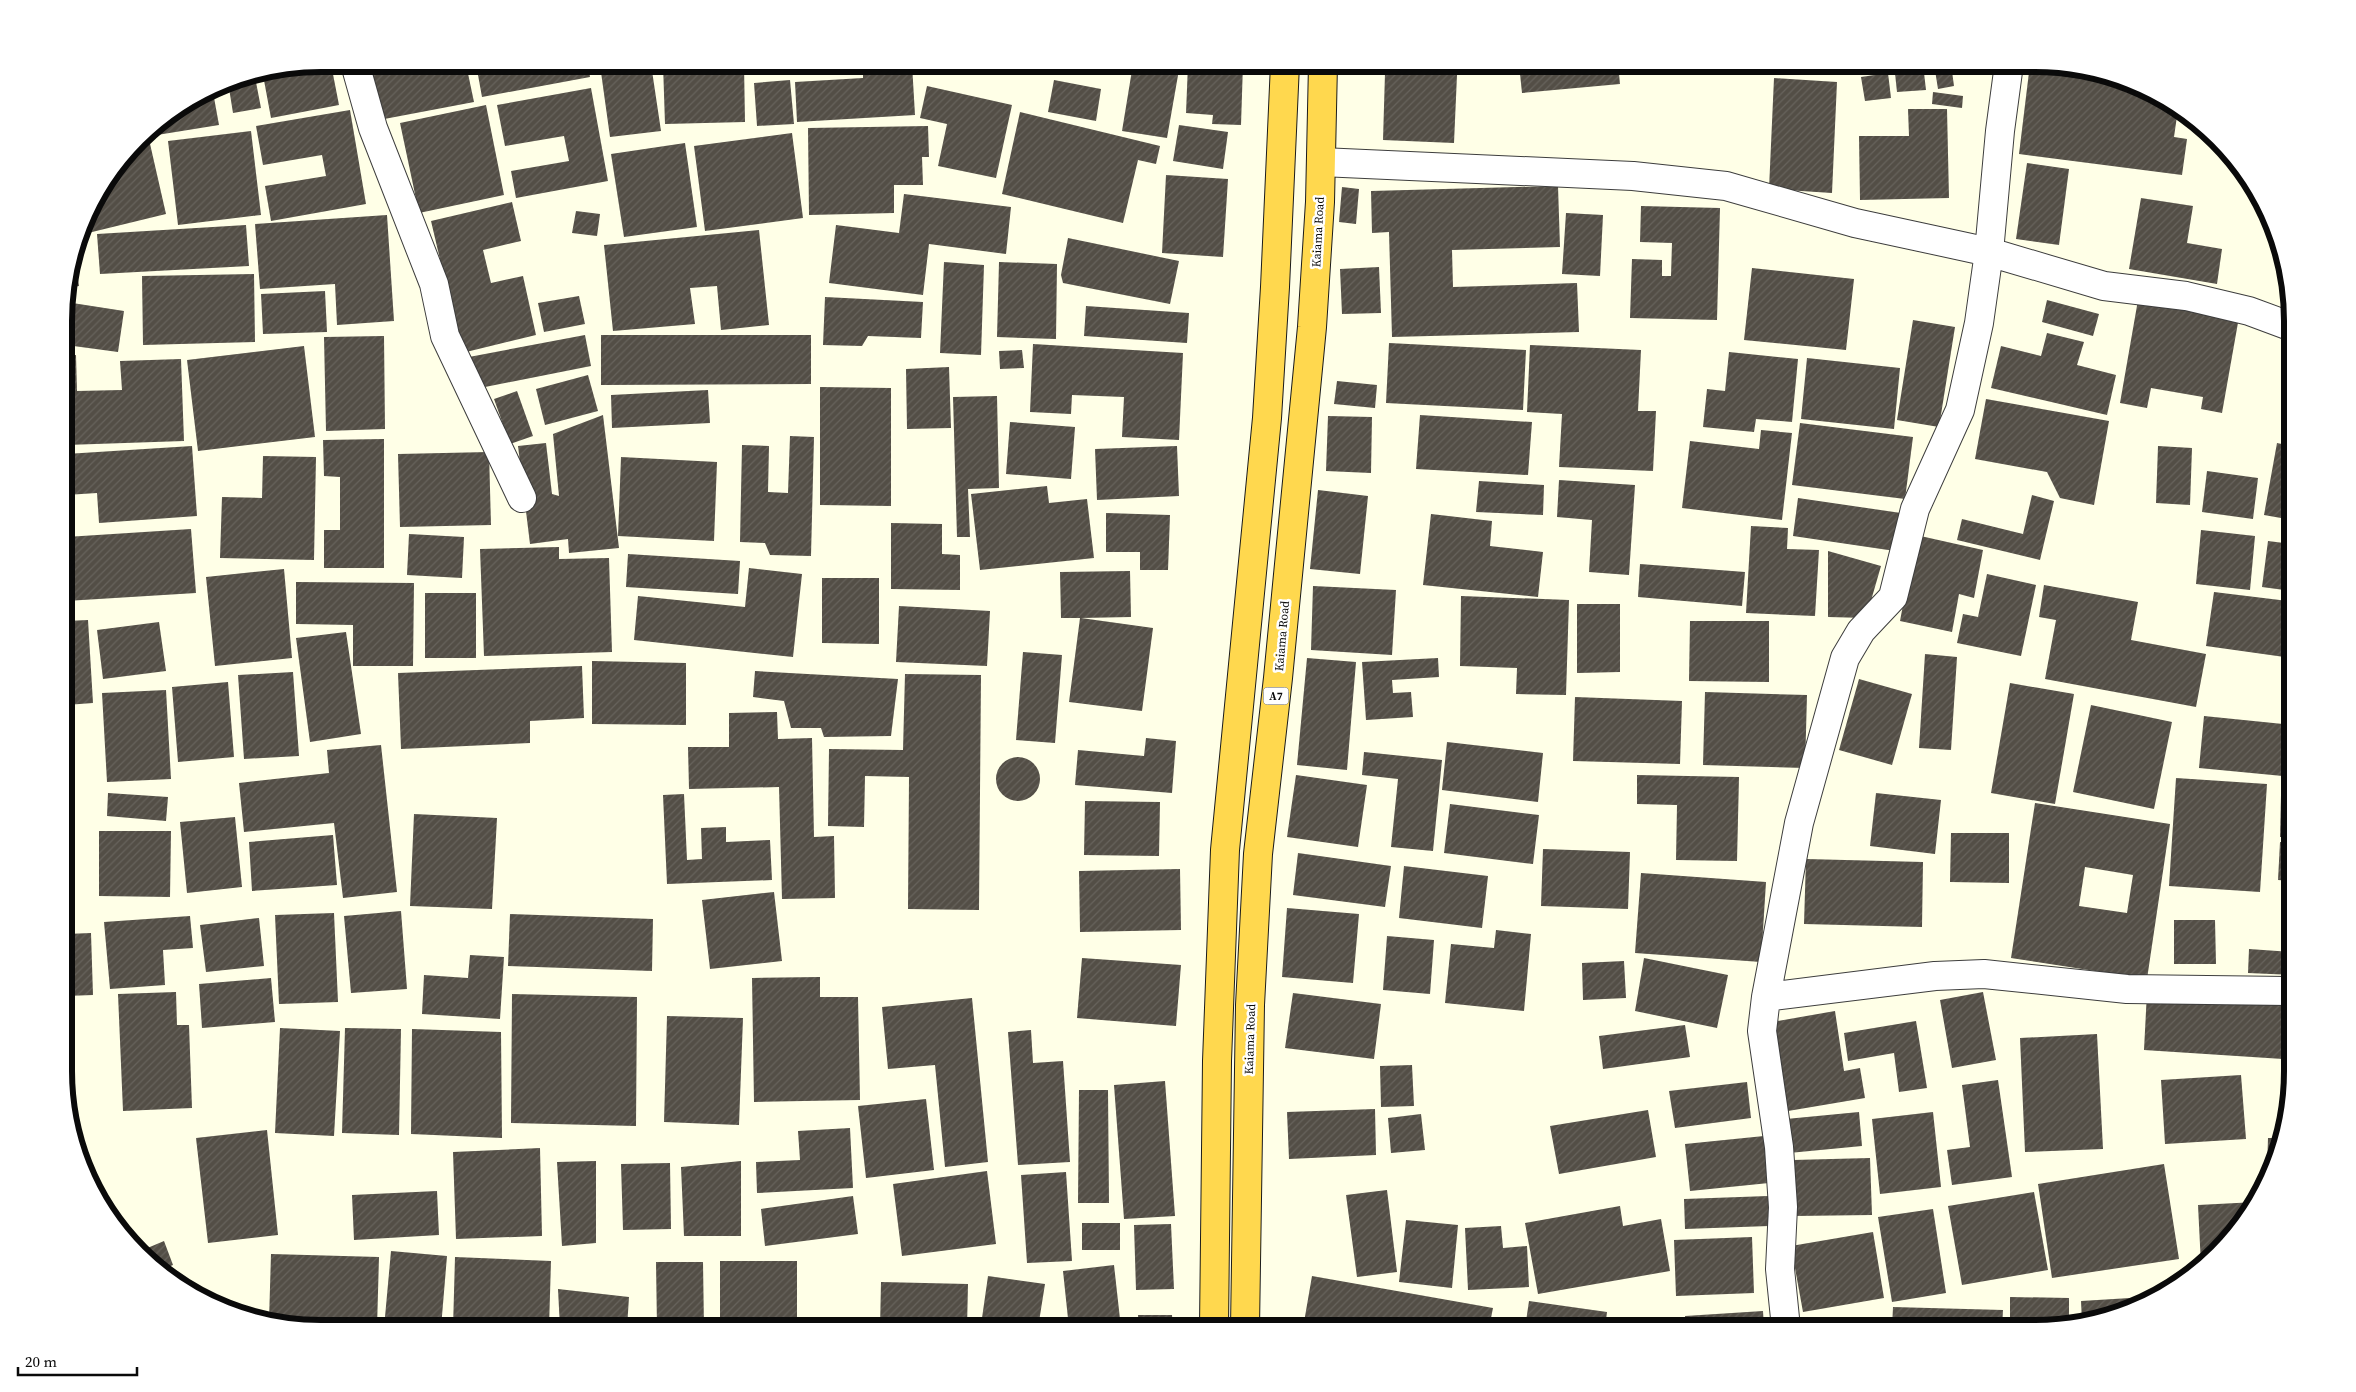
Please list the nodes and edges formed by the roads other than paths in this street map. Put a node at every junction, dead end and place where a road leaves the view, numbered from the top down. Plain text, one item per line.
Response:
1 (357, 72) edge
2 (1285, 72) edge
3 (1323, 72) edge
4 (2008, 72) edge
5 (1321, 162) junction
6 (1989, 252) junction
7 (2284, 324) edge
8 (522, 498) dead end
9 (2284, 991) edge
10 (1766, 997) junction
11 (1214, 1320) edge
12 (1245, 1320) edge
13 (1785, 1320) edge

1 - 8 street
2 - 11 highway
3 - 5 highway, Kaiama Road / A7
4 - 6 street
5 - 6 street
5 - 12 highway, Kaiama Road / A7
6 - 7 street
6 - 10 street
9 - 10 street
10 - 13 street

